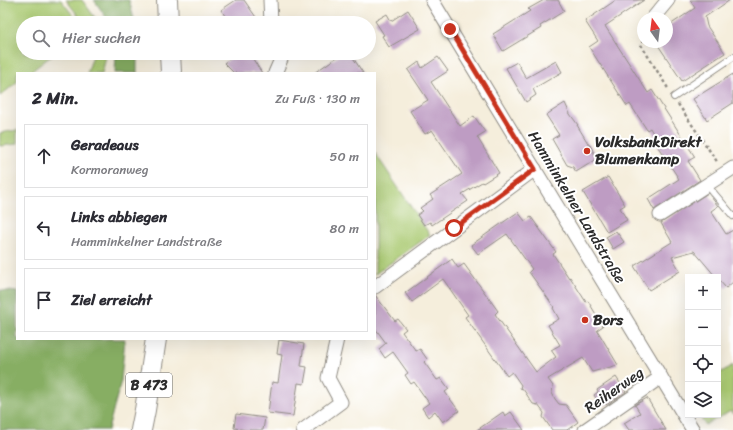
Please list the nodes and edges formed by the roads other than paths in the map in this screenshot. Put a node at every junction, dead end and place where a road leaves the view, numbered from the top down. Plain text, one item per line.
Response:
1 (167, 0) edge
2 (270, 0) edge
3 (432, 0) edge
4 (668, 0) edge
5 (658, 12) edge
6 (168, 16) edge
7 (271, 16) edge
8 (733, 57) edge
9 (170, 60) edge
10 (281, 60) edge
11 (171, 72) edge
12 (275, 72) edge
13 (674, 97) road end
14 (535, 169) junction
15 (729, 171) edge
16 (706, 185) junction
17 (660, 215) dead end
18 (733, 216) edge
19 (376, 286) edge
20 (156, 340) edge
21 (337, 340) edge
22 (661, 377) junction
23 (141, 430) edge
24 (303, 430) edge
25 (585, 430) edge
26 (693, 430) edge

1 - 6 main road
2 - 7 street
3 - 14 street, Hamminkelner Landstraße
4 - 5 street
8 - 13 lane
9 - 11 main road
10 - 12 street
14 - 19 street
14 - 22 street, Hamminkelner Landstraße
15 - 16 street
16 - 17 street
16 - 18 lane
20 - 23 main road, B 473
21 - 24 street
22 - 25 street, Reiherweg
22 - 26 street, Hamminkelner Landstraße

